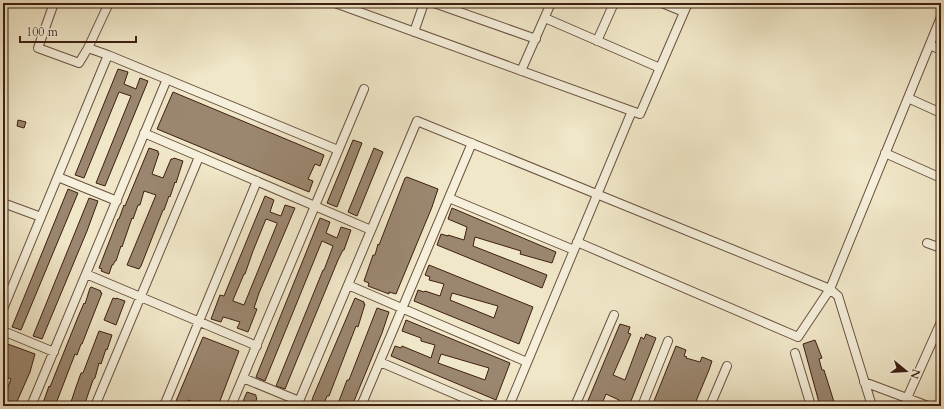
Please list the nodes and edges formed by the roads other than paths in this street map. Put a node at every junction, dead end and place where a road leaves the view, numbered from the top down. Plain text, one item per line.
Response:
1 (54, 3) edge
2 (109, 3) edge
3 (335, 3) edge
4 (424, 3) edge
5 (434, 3) edge
6 (551, 3) edge
7 (614, 3) edge
8 (662, 3) edge
9 (688, 3) edge
10 (684, 12) junction
11 (941, 17) edge
12 (545, 18) junction
13 (414, 32) junction
14 (536, 39) junction
15 (597, 41) junction
16 (930, 45) junction
17 (88, 48) junction
18 (941, 50) edge
19 (108, 55) junction
20 (660, 68) junction
21 (522, 71) junction
22 (167, 79) junction
23 (364, 89) dead end
24 (908, 98) junction
25 (632, 111) junction
26 (941, 113) edge
27 (144, 134) junction
28 (472, 143) junction
29 (338, 150) junction
30 (886, 154) junction
31 (199, 157) junction
32 (58, 177) junction
33 (941, 178) edge
34 (257, 181) junction
35 (597, 194) junction
36 (449, 198) junction
37 (117, 201) junction
38 (3, 203) edge
39 (315, 206) junction
40 (41, 217) junction
41 (371, 230) junction
42 (577, 242) junction
43 (927, 243) dead end
44 (941, 248) edge
45 (574, 250) junction
46 (86, 274) junction
47 (348, 285) junction
48 (830, 289) junction
49 (140, 296) junction
50 (3, 308) edge
51 (402, 309) junction
52 (614, 316) dead end
53 (199, 321) junction
54 (941, 322) edge
55 (3, 331) edge
56 (668, 341) dead end
57 (257, 346) junction
58 (54, 352) junction
59 (795, 353) dead end
60 (380, 362) junction
61 (527, 362) junction
62 (727, 366) dead end
63 (243, 378) junction
64 (864, 382) junction
65 (907, 398) junction
66 (298, 404) edge
67 (31, 406) edge
68 (95, 406) edge
69 (164, 406) edge
70 (231, 406) edge
71 (361, 406) edge
72 (483, 406) edge
73 (509, 406) edge
74 (576, 406) edge
75 (642, 406) edge
76 (710, 406) edge
77 (811, 406) edge
78 (872, 406) edge
79 (928, 406) edge

1 - 17 street
2 - 17 street
3 - 13 street
4 - 13 street
5 - 14 street
6 - 12 street
7 - 15 street
8 - 10 street
9 - 10 street
10 - 20 street
11 - 16 street
12 - 14 street
12 - 15 street
13 - 21 street
14 - 21 street
15 - 20 street
16 - 18 street
16 - 24 street
17 - 19 street
19 - 22 street
19 - 32 street
20 - 25 street
21 - 25 street
22 - 27 street
22 - 29 street
23 - 29 street
24 - 26 street
24 - 30 street
25 - 35 street
27 - 31 street
27 - 37 street
28 - 35 street
28 - 36 street
28 - 41 street
29 - 39 street
30 - 33 street
30 - 48 street
31 - 34 street
31 - 49 street
32 - 37 street
32 - 40 street
34 - 39 street
34 - 53 street
35 - 42 street
35 - 48 street
36 - 45 street
36 - 51 street
37 - 46 street
38 - 40 street
39 - 41 street
39 - 57 street
40 - 50 street
41 - 47 street
42 - 45 street
42 - 48 street
43 - 44 street
45 - 61 street
46 - 49 street
46 - 58 street
47 - 51 street
47 - 66 street
48 - 64 street
49 - 53 street
49 - 68 street
51 - 60 street
51 - 61 street
52 - 74 street
53 - 57 street
53 - 69 street
54 - 65 street
55 - 58 street
56 - 75 street
57 - 63 street
58 - 67 street
59 - 77 street
60 - 71 street
60 - 72 street
61 - 73 street
62 - 76 street
63 - 66 street
63 - 70 street
64 - 65 street
64 - 78 street
65 - 79 street

